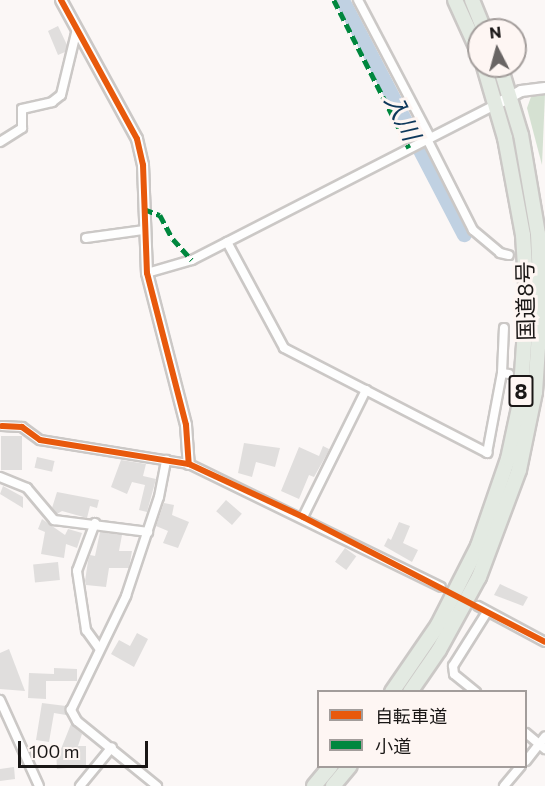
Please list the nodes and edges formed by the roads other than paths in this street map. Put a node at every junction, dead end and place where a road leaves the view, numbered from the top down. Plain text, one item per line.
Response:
1 (61, 0) edge
2 (358, 0) edge
3 (455, 0) edge
4 (472, 0) edge
5 (479, 18) edge
6 (467, 26) edge
7 (77, 29) junction
8 (487, 78) edge
9 (504, 78) edge
10 (545, 88) edge
11 (510, 96) junction
12 (495, 105) junction
13 (429, 138) junction
14 (0, 142) edge
15 (144, 230) junction
16 (86, 238) dead end
17 (227, 242) junction
18 (509, 255) dead end
19 (147, 273) junction
20 (504, 328) dead end
21 (366, 390) junction
22 (1, 426) edge
23 (166, 460) junction
24 (189, 464) junction
25 (0, 477) edge
26 (303, 517) junction
27 (94, 522) junction
28 (148, 532) junction
29 (441, 587) dead end
30 (478, 606) dead end
31 (487, 612) junction
32 (545, 642) edge
33 (99, 648) junction
34 (393, 690) edge
35 (411, 690) edge
36 (474, 690) edge
37 (0, 700) edge
38 (527, 734) edge
39 (543, 744) edge
40 (112, 747) junction
41 (527, 759) edge
42 (329, 768) edge
43 (348, 768) edge
44 (519, 768) edge
45 (39, 786) edge
46 (80, 786) edge
47 (158, 786) edge
48 (314, 786) edge
49 (333, 786) edge
50 (504, 786) edge

1 - 7 street
2 - 13 street
3 - 6 highway
4 - 5 highway
7 - 14 street
7 - 15 street
8 - 12 highway, 国道8号 / 8
9 - 11 highway, 国道8号 / 8
10 - 11 street
11 - 12 street
11 - 35 highway, 国道8号 / 8
12 - 13 street
12 - 34 highway, 国道8号 / 8
13 - 17 street
13 - 18 street
15 - 16 street
15 - 19 street
17 - 19 street
17 - 21 street
19 - 24 street
20 - 21 street
21 - 26 street
22 - 23 street
23 - 24 street
23 - 28 street
24 - 26 street
25 - 27 street
26 - 29 street
27 - 28 street
27 - 33 street
28 - 33 street
30 - 31 street
31 - 32 street
31 - 36 street
33 - 40 street
37 - 45 street
38 - 39 street
39 - 41 street
40 - 46 street
40 - 47 street
42 - 48 highway
43 - 49 highway
44 - 50 street

